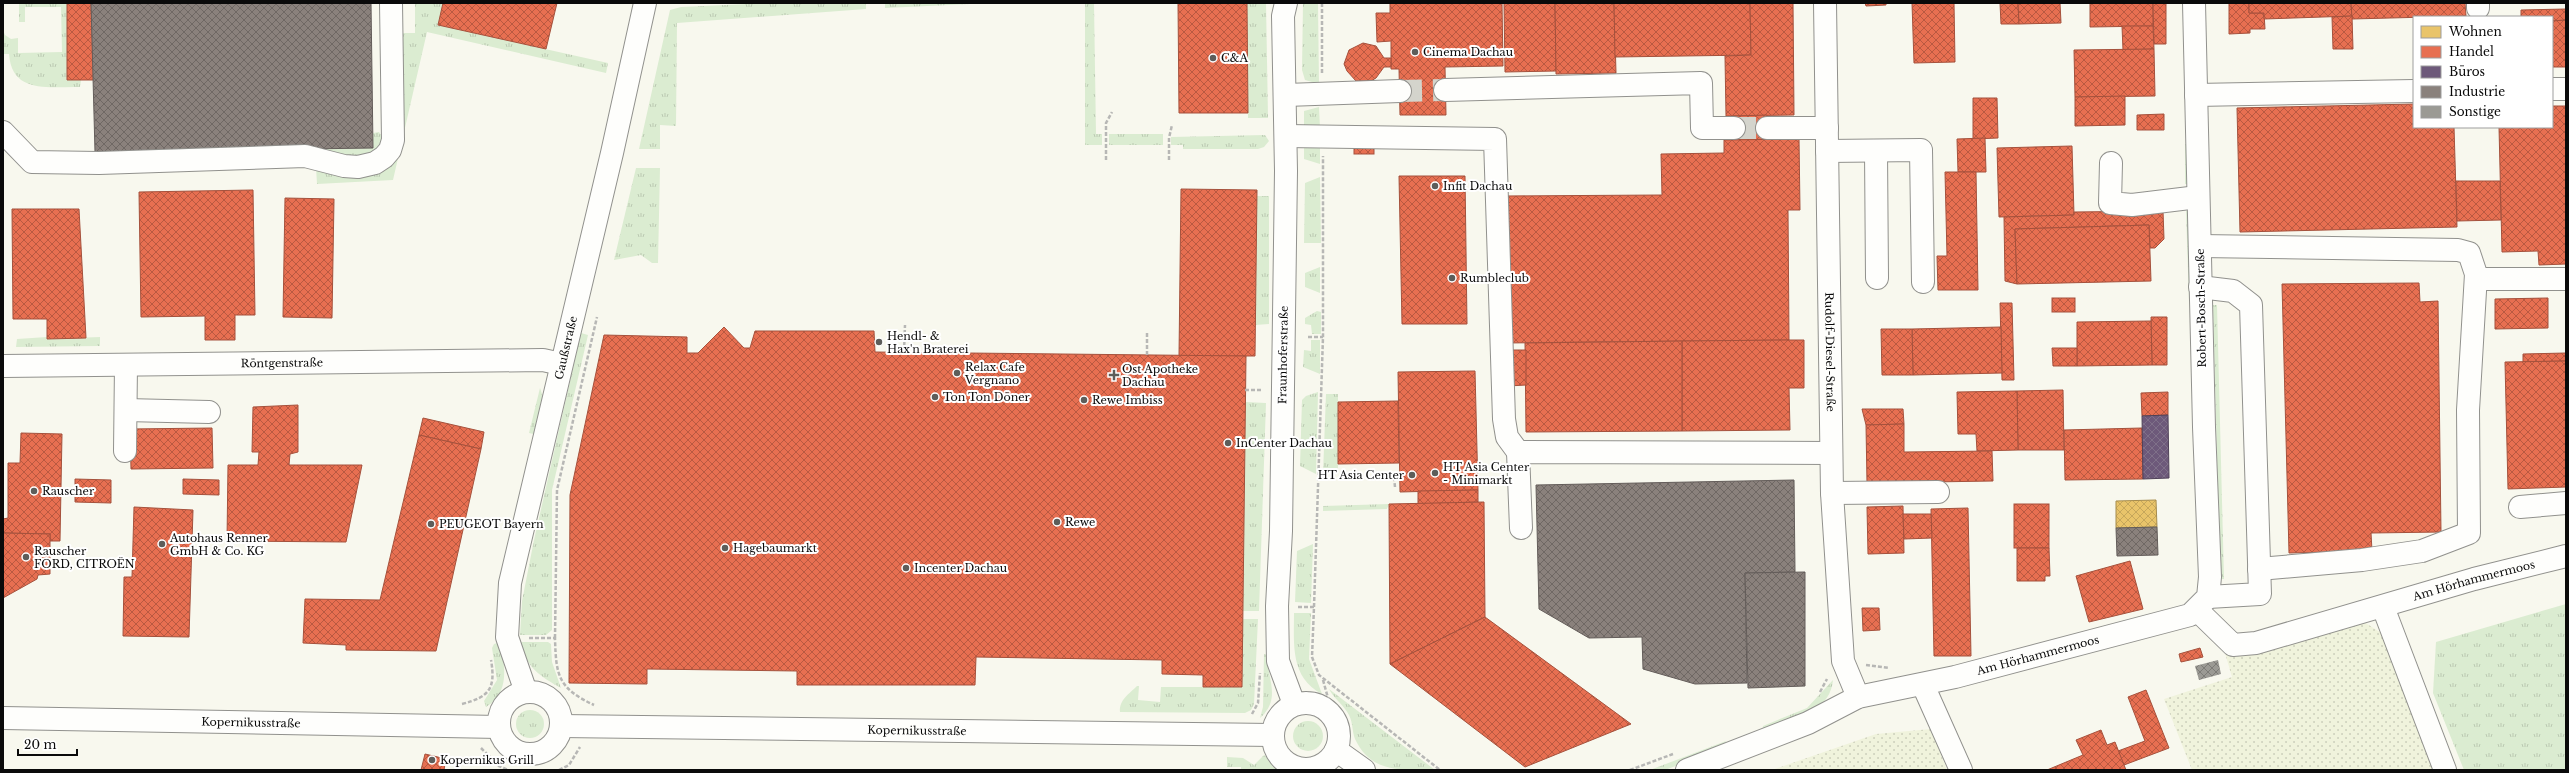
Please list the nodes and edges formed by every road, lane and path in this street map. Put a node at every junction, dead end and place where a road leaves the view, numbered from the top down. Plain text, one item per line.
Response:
1 (391, 3) edge
2 (645, 3) edge
3 (1322, 3) edge
4 (1825, 3) edge
5 (2194, 3) edge
6 (1283, 7) edge
7 (2553, 89) edge
8 (2566, 89) edge
9 (1445, 90) tunnel mouth
10 (1400, 91) tunnel mouth
11 (2413, 91) edge
12 (1322, 94) junction
13 (1286, 95) junction
14 (2196, 95) junction
15 (1112, 112) dead end
16 (1172, 125) dead end
17 (1734, 128) tunnel mouth
18 (1767, 128) tunnel mouth
19 (1827, 128) junction
20 (3, 132) edge
21 (1286, 136) junction
22 (1323, 136) junction
23 (1827, 151) junction
24 (1876, 151) junction
25 (1106, 160) dead end
26 (1169, 160) dead end
27 (2111, 163) dead end
28 (2198, 198) junction
29 (2200, 246) junction
30 (1877, 278) dead end
31 (2566, 278) edge
32 (2476, 279) junction
33 (1923, 282) dead end
34 (2200, 287) junction
35 (598, 313) dead end
36 (905, 325) dead end
37 (1147, 333) dead end
38 (1308, 336) dead end
39 (1323, 337) junction
40 (904, 352) dead end
41 (1147, 356) dead end
42 (561, 364) junction
43 (126, 365) junction
44 (3, 366) edge
45 (1245, 390) dead end
46 (1264, 390) dead end
47 (126, 410) junction
48 (209, 412) dead end
49 (126, 451) dead end
50 (1518, 452) junction
51 (1831, 453) junction
52 (1399, 476) dead end
53 (1394, 487) dead end
54 (1938, 492) dead end
55 (1832, 493) junction
56 (2566, 503) edge
57 (2520, 507) dead end
58 (1521, 528) dead end
59 (2566, 556) edge
60 (2259, 568) junction
61 (2202, 604) junction
62 (1277, 606) junction
63 (1314, 607) junction
64 (2383, 607) junction
65 (507, 637) junction
66 (555, 638) junction
67 (490, 653) dead end
68 (1843, 662) junction
69 (1260, 666) dead end
70 (1897, 669) dead end
71 (1323, 680) junction
72 (1923, 685) junction
73 (526, 692) junction
74 (1858, 697) junction
75 (1294, 704) junction
76 (455, 706) dead end
77 (599, 707) dead end
78 (1246, 714) dead end
79 (1334, 716) junction
80 (3, 718) edge
81 (561, 726) junction
82 (499, 727) junction
83 (1273, 735) junction
84 (585, 746) dead end
85 (1336, 750) junction
86 (1301, 769) edge
87 (559, 770) edge
88 (1364, 770) edge
89 (1440, 770) edge
90 (1687, 770) edge
91 (1961, 770) edge
92 (2445, 770) edge

1 - 20 street
2 - 42 street, Gaußstraße
3 - 12 path
4 - 19 street, Rudolf-Diesel-Straße
5 - 14 street, Robert-Bosch-Straße
6 - 13 street, Fraunhoferstraße
7 - 8 street
9 - 17 street
10 - 12 street
11 - 14 street
12 - 13 street
13 - 21 street, Fraunhoferstraße
14 - 28 street, Robert-Bosch-Straße
15 - 25 path
16 - 26 path
18 - 19 street
19 - 23 street, Rudolf-Diesel-Straße
21 - 22 street
21 - 62 street, Fraunhoferstraße
22 - 39 path
22 - 50 street
23 - 24 street
23 - 51 street, Rudolf-Diesel-Straße
24 - 30 street
24 - 33 street
27 - 28 street
28 - 29 street, Robert-Bosch-Straße
29 - 32 street
29 - 34 street, Robert-Bosch-Straße
31 - 32 street
32 - 60 street
34 - 60 street
34 - 61 street, Robert-Bosch-Straße
35 - 66 path
36 - 40 path
37 - 41 path
38 - 39 path
39 - 63 path
42 - 43 street, Röntgenstraße
42 - 65 street, Gaußstraße
43 - 44 street, Röntgenstraße
43 - 47 street
45 - 46 path
47 - 48 street
47 - 49 street
50 - 51 street
50 - 58 street
51 - 55 street, Rudolf-Diesel-Straße
52 - 53 path
54 - 55 street
55 - 68 street, Rudolf-Diesel-Straße
56 - 57 street
59 - 64 street, Am Hörhammermoos
60 - 61 street
61 - 64 street, Am Hörhammermoos
61 - 72 street, Am Hörhammermoos
62 - 63 path
62 - 75 street, Fraunhoferstraße
63 - 71 path
64 - 92 street
65 - 66 path
65 - 73 street, Gaußstraße
66 - 77 path
67 - 76 path
68 - 70 path
68 - 74 street, Rudolf-Diesel-Straße
69 - 78 path
71 - 79 path
71 - 89 path
72 - 74 street, Am Hörhammermoos
72 - 91 street
73 - 81 street
73 - 82 street
74 - 90 street, Am Hörhammermoos
75 - 79 street
75 - 83 street
79 - 85 street
80 - 82 street, Kopernikusstraße
81 - 82 street
81 - 83 street, Kopernikusstraße
83 - 86 street
84 - 87 path
85 - 86 street
85 - 88 street

